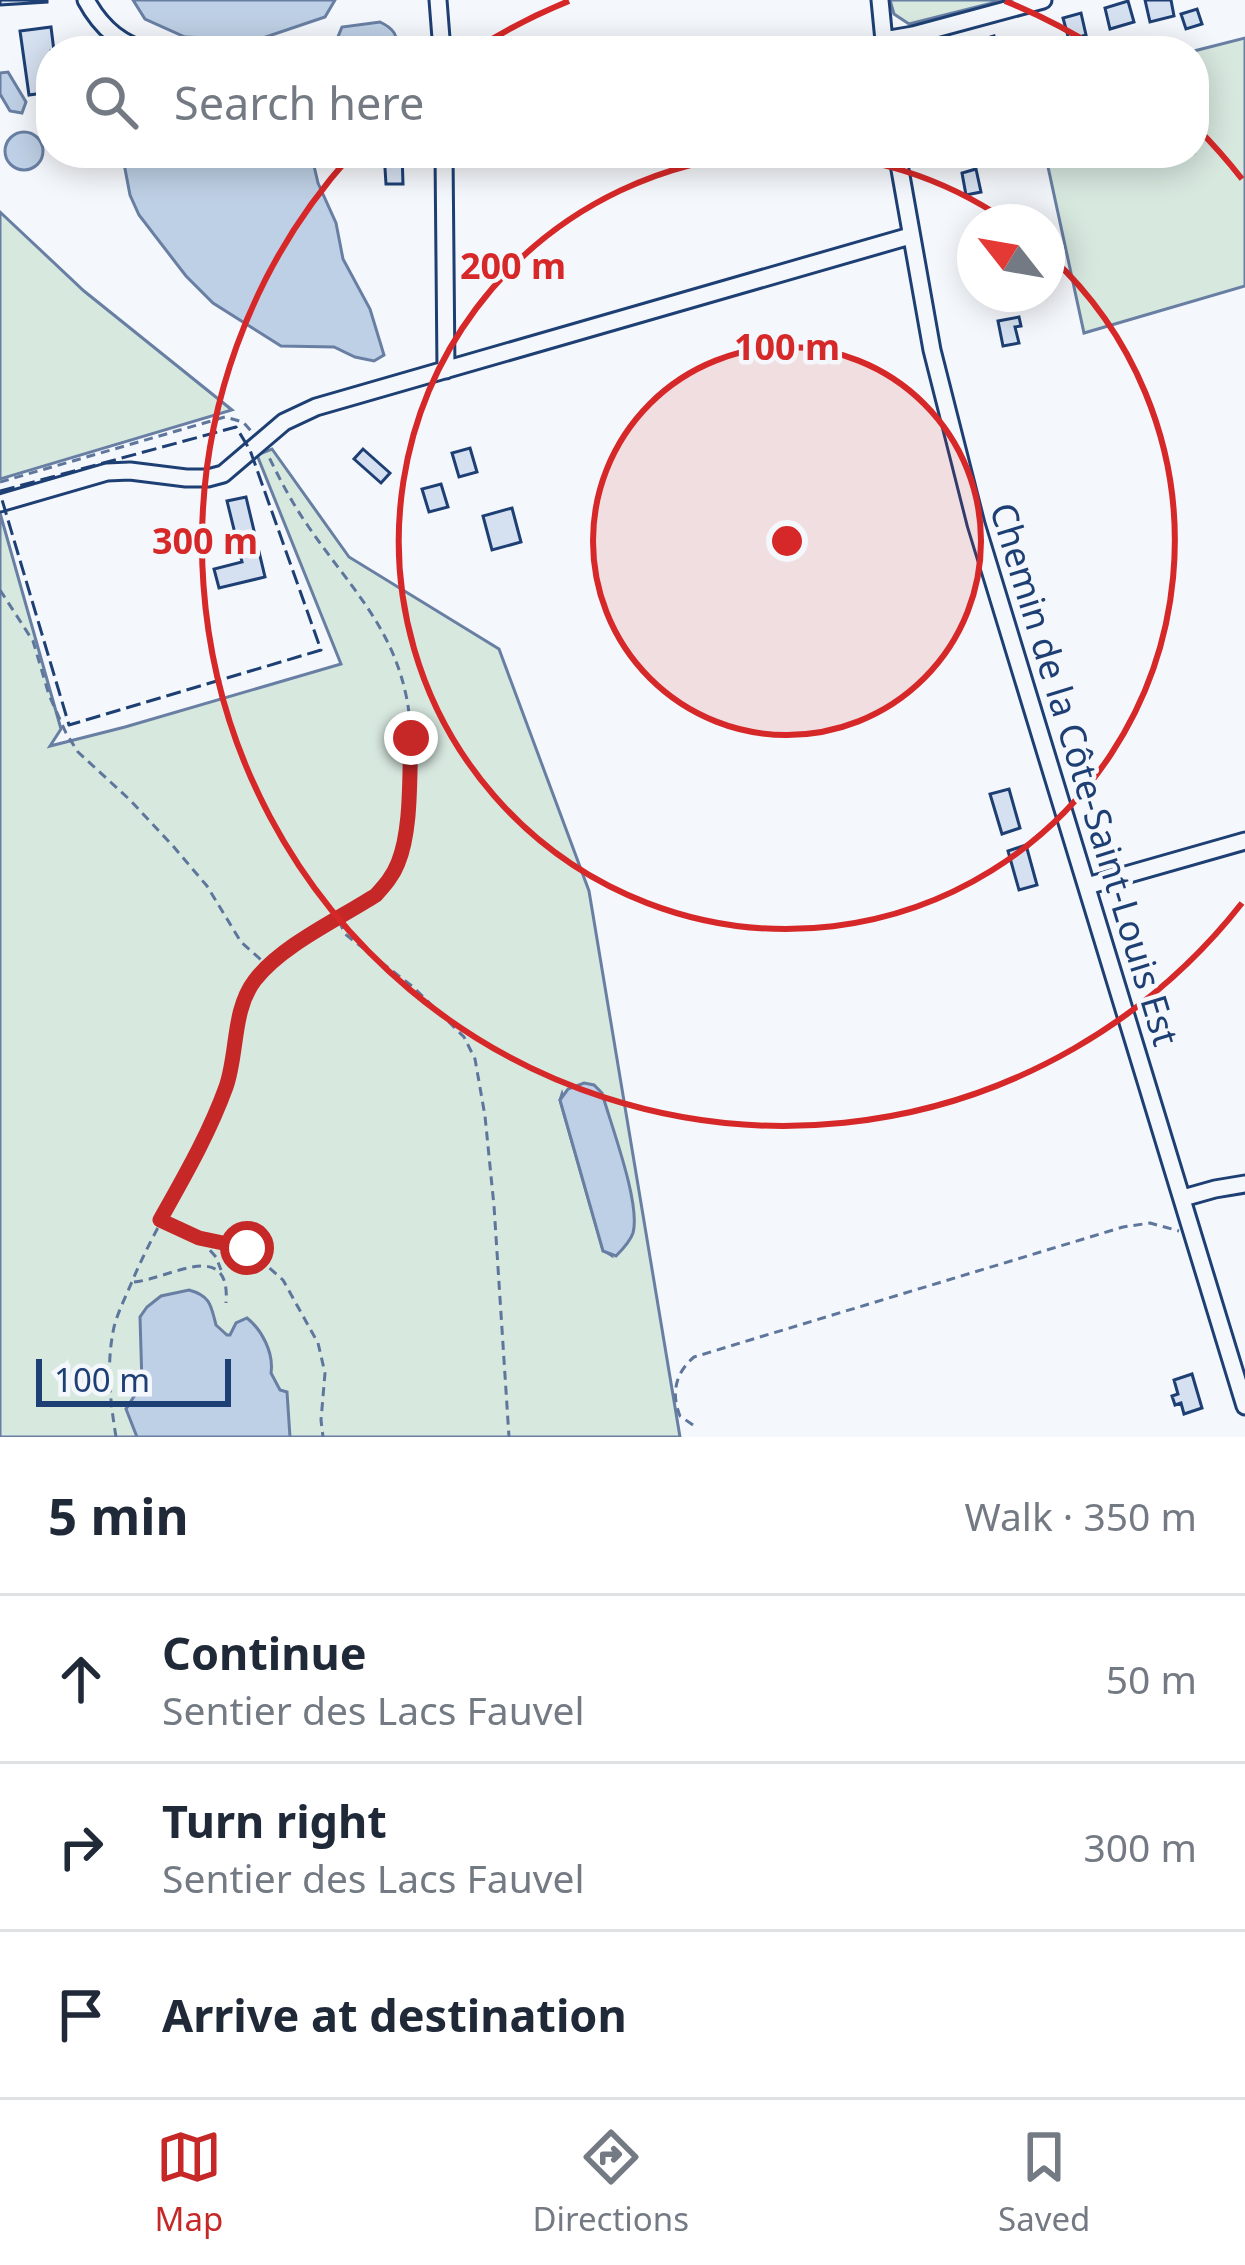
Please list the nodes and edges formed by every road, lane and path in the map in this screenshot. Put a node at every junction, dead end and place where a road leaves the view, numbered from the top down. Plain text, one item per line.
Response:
1 (86, 0) edge
2 (438, 0) edge
3 (880, 0) edge
4 (1043, 0) edge
5 (999, 6) edge
6 (116, 36) edge
7 (441, 36) edge
8 (884, 36) edge
9 (911, 36) edge
10 (444, 168) edge
11 (899, 168) edge
12 (910, 236) junction
13 (446, 370) junction
14 (261, 441) junction
15 (0, 482) edge
16 (0, 503) edge
17 (0, 590) edge
18 (1245, 841) edge
19 (1087, 886) junction
20 (338, 919) junction
21 (268, 966) junction
22 (1245, 1184) edge
23 (1183, 1198) junction
24 (160, 1220) junction
25 (1192, 1229) junction
26 (199, 1238) junction
27 (221, 1274) junction
28 (132, 1282) junction
29 (226, 1303) dead end
30 (1245, 1406) edge
31 (694, 1425) dead end
32 (116, 1437) edge
33 (323, 1437) edge
34 (509, 1437) edge

1 - 6 street
2 - 7 street
3 - 8 street
4 - 5 street
5 - 9 street
10 - 13 street
11 - 12 street, Chemin de la Côte-Saint-Louis Est
12 - 13 street
12 - 19 street, Chemin de la Côte-Saint-Louis Est
13 - 14 street
14 - 15 path
14 - 16 street
14 - 20 path
17 - 21 path
18 - 19 street
19 - 23 street, Chemin de la Côte-Saint-Louis Est
20 - 21 path
20 - 34 path
21 - 24 path
22 - 23 street
23 - 25 street, Chemin de la Côte-Saint-Louis Est
24 - 26 path
24 - 28 path
25 - 30 street, Chemin de la Côte-Saint-Louis Est
25 - 31 path
26 - 27 path
26 - 33 path
27 - 28 path
27 - 29 path
28 - 32 path

